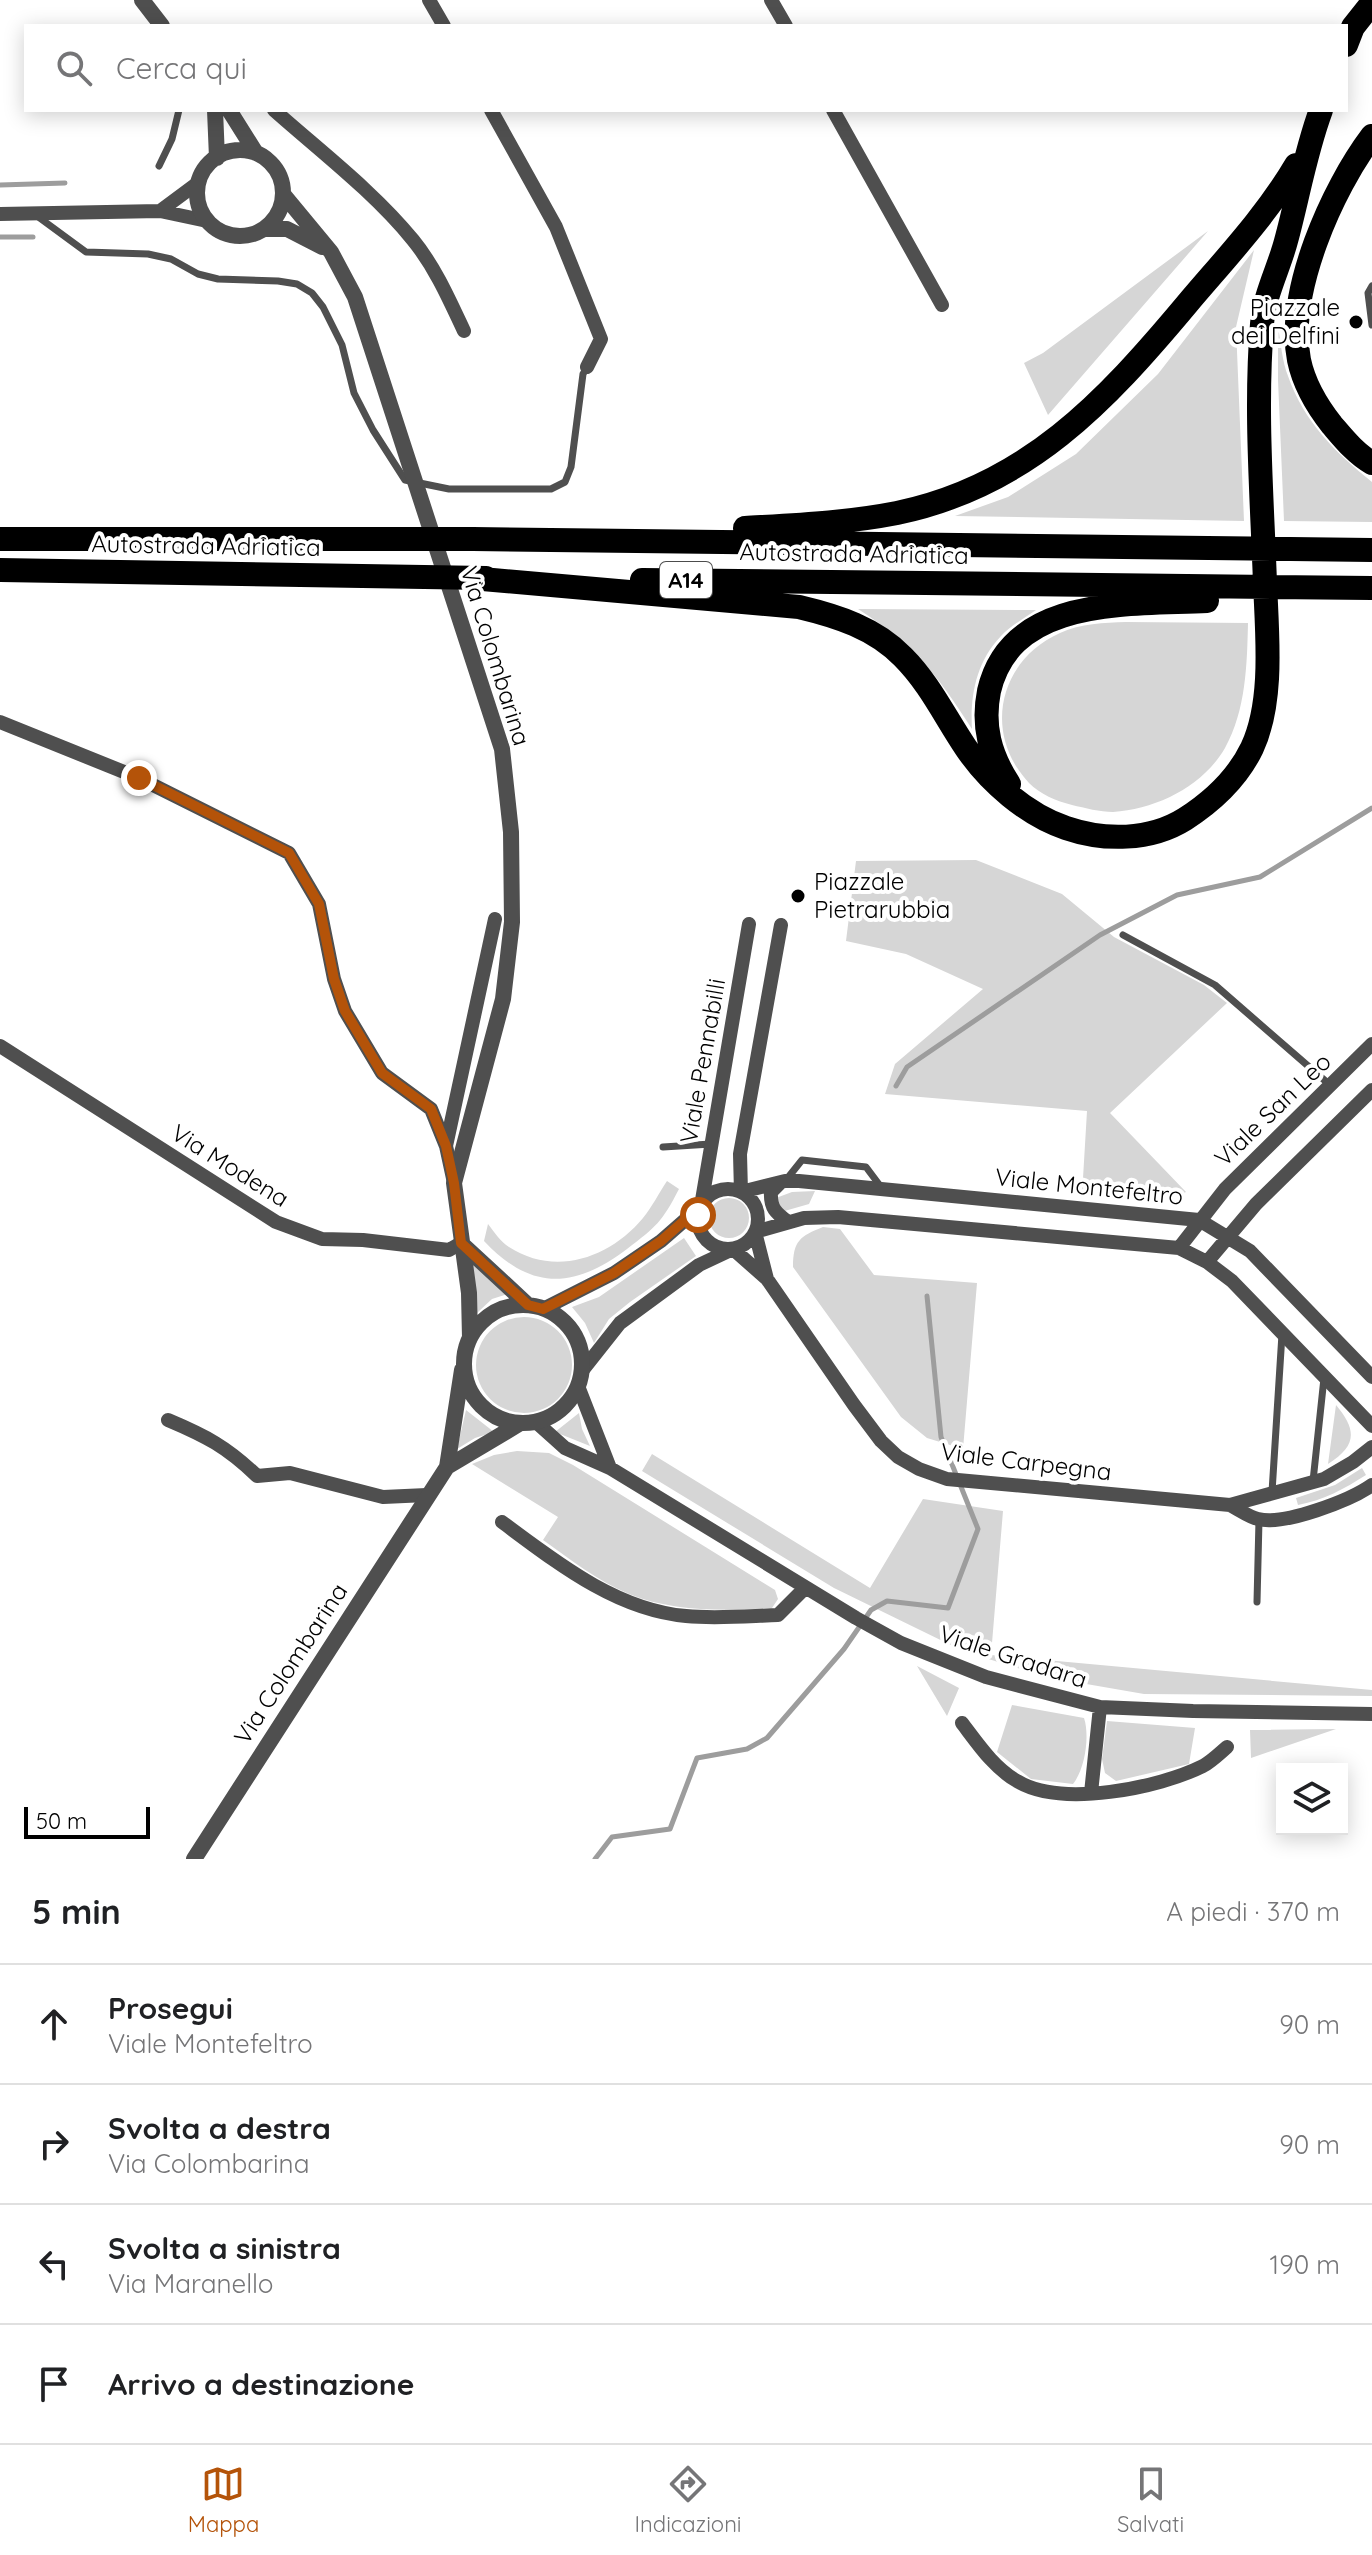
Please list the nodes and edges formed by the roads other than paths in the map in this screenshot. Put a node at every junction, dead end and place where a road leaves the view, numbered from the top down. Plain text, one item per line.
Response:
1 (142, 0) edge
2 (429, 0) edge
3 (771, 0) edge
4 (1372, 3) edge
5 (160, 24) edge
6 (443, 24) edge
7 (785, 24) edge
8 (1348, 40) edge
9 (179, 112) edge
10 (215, 112) edge
11 (230, 112) edge
12 (276, 112) edge
13 (492, 112) edge
14 (834, 112) edge
15 (1320, 112) edge
16 (1309, 142) junction
17 (1367, 143) edge
18 (256, 153) junction
19 (217, 158) junction
20 (159, 166) dead end
21 (199, 182) junction
22 (283, 194) junction
23 (160, 211) junction
24 (33, 213) junction
25 (0, 214) edge
26 (207, 221) junction
27 (264, 229) junction
28 (1286, 241) junction
29 (331, 252) junction
30 (1372, 286) edge
31 (942, 305) dead end
32 (1372, 325) edge
33 (464, 331) dead end
34 (587, 367) joint
35 (1372, 463) edge
36 (0, 539) edge
37 (473, 539) junction
38 (1372, 550) edge
39 (0, 570) edge
40 (471, 578) junction
41 (1372, 591) edge
42 (0, 722) edge
43 (1021, 803) junction
44 (495, 919) dead end
45 (749, 924) dead end
46 (781, 925) dead end
47 (1123, 935) dead end
48 (1372, 1044) edge
49 (0, 1046) edge
50 (1330, 1085) junction
51 (1372, 1090) edge
52 (711, 1144) junction
53 (446, 1146) junction
54 (663, 1147) dead end
55 (783, 1182) junction
56 (454, 1183) junction
57 (882, 1189) junction
58 (741, 1192) junction
59 (701, 1206) junction
60 (1199, 1220) junction
61 (788, 1222) junction
62 (755, 1232) junction
63 (1228, 1237) junction
64 (461, 1243) junction
65 (1179, 1248) junction
66 (733, 1249) junction
67 (1207, 1262) junction
68 (767, 1279) junction
69 (536, 1307) junction
70 (1282, 1332) junction
71 (470, 1338) junction
72 (464, 1357) junction
73 (1324, 1376) junction
74 (1372, 1377) edge
75 (580, 1379) junction
76 (168, 1420) dead end
77 (527, 1423) junction
78 (1372, 1426) edge
79 (1372, 1447) edge
80 (447, 1467) junction
81 (610, 1468) junction
82 (1313, 1482) junction
83 (1372, 1485) edge
84 (1272, 1492) junction
85 (427, 1495) junction
86 (1230, 1505) junction
87 (1259, 1520) junction
88 (502, 1522) dead end
89 (804, 1589) junction
90 (1257, 1602) dead end
91 (1100, 1707) junction
92 (1372, 1714) edge
93 (962, 1723) dead end
94 (1227, 1747) dead end
95 (1091, 1793) junction
96 (194, 1859) edge

1 - 5 street
2 - 6 street
3 - 7 street
4 - 8 highway
9 - 20 lane
10 - 19 street
11 - 18 street
12 - 33 street
13 - 34 street
14 - 31 street
15 - 16 highway
16 - 28 highway
16 - 37 highway
17 - 28 highway
17 - 35 highway
18 - 19 street
18 - 22 street
19 - 21 street
21 - 23 street
21 - 26 street
22 - 27 street
22 - 29 street, Via Colombarina
23 - 24 street
23 - 26 street
24 - 25 street
24 - 34 lane
26 - 27 street
27 - 29 street
28 - 43 highway
29 - 56 street, Via Colombarina
30 - 32 lane
36 - 37 highway, Autostrada Adriatica / A14
37 - 38 highway, Autostrada Adriatica / A14
39 - 40 highway, Autostrada Adriatica / A14
40 - 41 highway, Autostrada Adriatica / A14
40 - 43 highway
41 - 43 highway
42 - 53 street, Via Colombarina
44 - 53 street, Via Colombarina
45 - 52 street, Viale Pennabilli
46 - 58 street
47 - 50 lane
48 - 50 street, Viale San Leo
49 - 64 street, Via Modena
50 - 60 street, Viale San Leo
51 - 63 street
52 - 54 lane
52 - 59 street, Viale Pennabilli
53 - 56 street, Via Colombarina
55 - 57 street, Viale Montefeltro
55 - 57 lane
55 - 58 street, Viale Montefeltro
55 - 61 street
56 - 64 street, Via Colombarina
57 - 60 street, Viale Montefeltro
58 - 59 street
58 - 62 street
59 - 66 street
59 - 69 street
60 - 63 street, Viale Montefeltro
60 - 65 street, Viale San Leo
61 - 62 street
61 - 65 street
62 - 66 street
62 - 68 street, Viale Carpegna
63 - 67 street
63 - 74 street, Viale Montefeltro
64 - 69 street
64 - 71 street, Via Colombarina
65 - 67 street
66 - 68 street, Viale Carpegna
66 - 75 street
67 - 70 street
68 - 86 street, Viale Carpegna
69 - 71 street
69 - 75 street
70 - 73 street
70 - 84 lane
71 - 72 street
72 - 77 street
72 - 80 street, Via Colombarina
73 - 78 street
73 - 82 lane
75 - 77 street
75 - 81 street
76 - 85 street
77 - 80 street, Via Colombarina
77 - 81 street
79 - 82 street, Viale Carpegna
80 - 85 street, Via Colombarina
81 - 89 street
82 - 84 street, Viale Carpegna
83 - 87 street
84 - 86 street, Viale Carpegna
85 - 96 street, Via Colombarina
86 - 87 street, Viale Carpegna
87 - 90 lane
88 - 89 street
89 - 91 street, Viale Gradara
91 - 92 street, Viale Gradara
91 - 95 street, Viale Gradara
93 - 95 street
94 - 95 street

